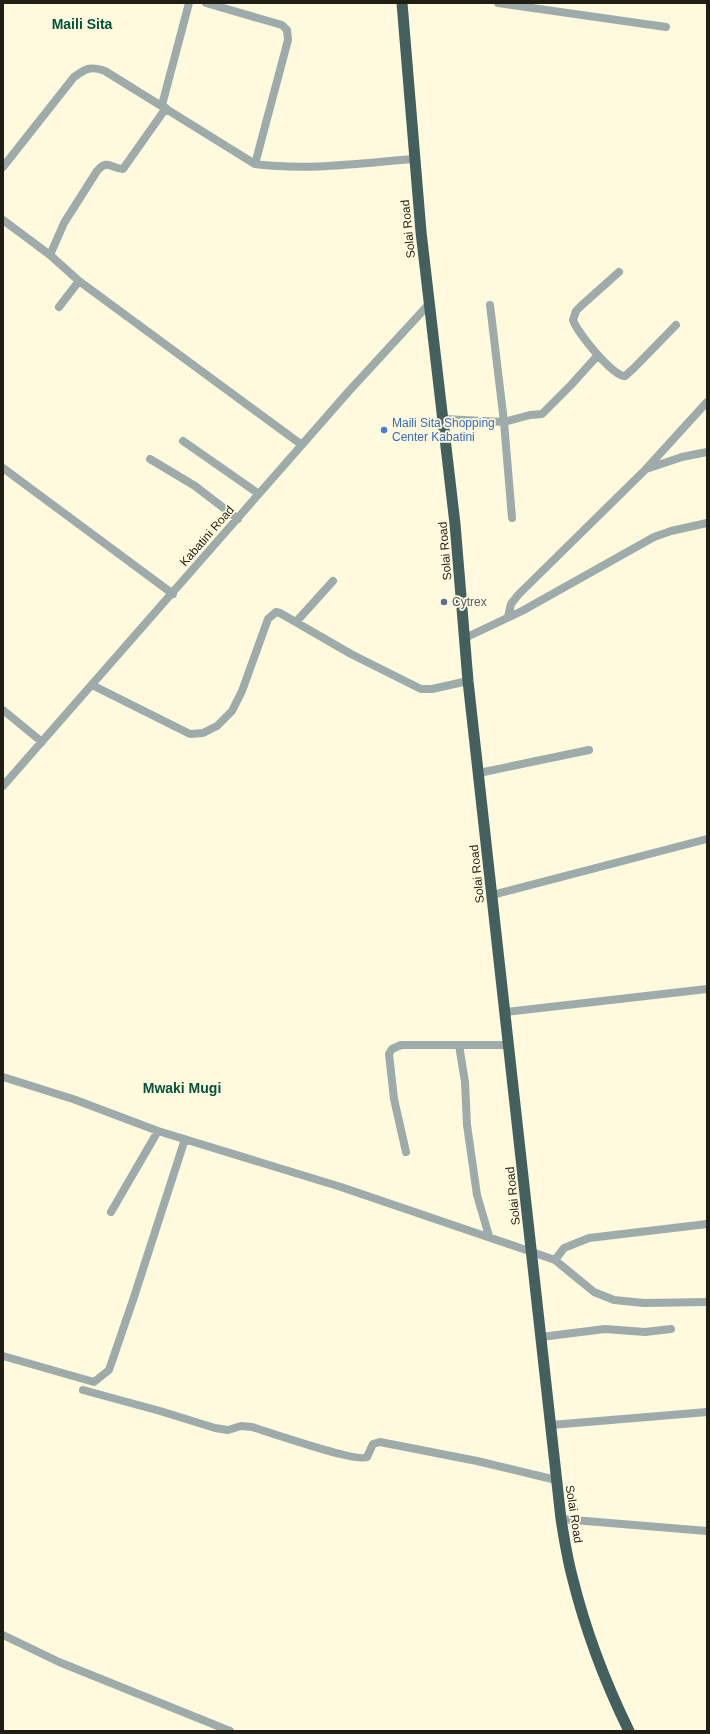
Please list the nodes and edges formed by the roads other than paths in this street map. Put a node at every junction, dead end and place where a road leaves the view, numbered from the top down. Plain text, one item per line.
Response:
1 (188, 3) edge
2 (206, 3) edge
3 (402, 3) edge
4 (498, 3) edge
5 (666, 27) dead end
6 (164, 107) junction
7 (414, 159) junction
8 (256, 164) junction
9 (3, 167) edge
10 (3, 220) edge
11 (50, 255) junction
12 (620, 272) dead end
13 (79, 281) junction
14 (430, 303) junction
15 (490, 305) dead end
16 (59, 307) dead end
17 (676, 325) dead end
18 (598, 355) junction
19 (707, 402) edge
20 (444, 419) junction
21 (504, 422) junction
22 (183, 441) dead end
23 (302, 445) junction
24 (707, 452) edge
25 (150, 459) dead end
26 (3, 468) edge
27 (646, 469) junction
28 (260, 494) junction
29 (512, 518) dead end
30 (238, 519) junction
31 (707, 523) edge
32 (333, 581) dead end
33 (173, 594) junction
34 (508, 617) junction
35 (296, 622) junction
36 (465, 638) junction
37 (468, 681) junction
38 (92, 685) junction
39 (3, 710) edge
40 (42, 742) junction
41 (589, 750) dead end
42 (479, 773) junction
43 (3, 786) edge
44 (707, 839) edge
45 (492, 895) junction
46 (707, 989) edge
47 (506, 1012) junction
48 (460, 1045) junction
49 (510, 1045) junction
50 (3, 1077) edge
51 (158, 1131) junction
52 (185, 1139) junction
53 (406, 1152) dead end
54 (111, 1212) dead end
55 (707, 1224) edge
56 (490, 1236) junction
57 (532, 1252) junction
58 (555, 1260) junction
59 (707, 1302) edge
60 (671, 1329) dead end
61 (541, 1337) junction
62 (3, 1356) edge
63 (83, 1390) dead end
64 (707, 1412) edge
65 (551, 1425) junction
66 (556, 1480) junction
67 (561, 1519) junction
68 (707, 1531) edge
69 (3, 1635) edge
70 (230, 1731) edge
71 (629, 1731) edge

1 - 6 street
2 - 8 street
3 - 7 highway, Solai Road
4 - 5 street
6 - 8 street
6 - 9 street
6 - 11 street
7 - 8 street
7 - 14 highway, Solai Road
10 - 11 street
11 - 13 street
12 - 18 street
13 - 16 street
13 - 23 street
14 - 20 highway, Solai Road
14 - 23 street, Kabatini Road
15 - 21 street
17 - 18 street
18 - 21 street
19 - 27 street
20 - 21 street
20 - 36 highway, Solai Road
21 - 29 street
22 - 28 street
23 - 28 street, Kabatini Road
24 - 27 street
25 - 30 street
26 - 33 street
27 - 34 street
28 - 30 street, Kabatini Road
30 - 33 street, Kabatini Road
31 - 34 street
32 - 35 street
33 - 38 street, Kabatini Road
34 - 36 street
35 - 37 street
35 - 38 street
36 - 37 highway, Solai Road
37 - 42 highway, Solai Road
38 - 40 street, Kabatini Road
39 - 40 street
40 - 43 street, Kabatini Road
41 - 42 street
42 - 45 highway, Solai Road
44 - 45 street
45 - 47 highway, Solai Road
46 - 47 street
47 - 49 highway, Solai Road
48 - 49 street
48 - 53 street
48 - 56 street
49 - 57 highway, Solai Road
50 - 51 street
51 - 52 street
51 - 54 street
52 - 56 street
52 - 62 street
55 - 58 street
56 - 57 street
57 - 58 street
57 - 61 highway, Solai Road
58 - 59 street
60 - 61 street
61 - 65 highway, Solai Road
63 - 66 street
64 - 65 street
65 - 66 highway, Solai Road
66 - 67 highway, Solai Road
67 - 68 street
67 - 71 highway, Solai Road
69 - 70 street

